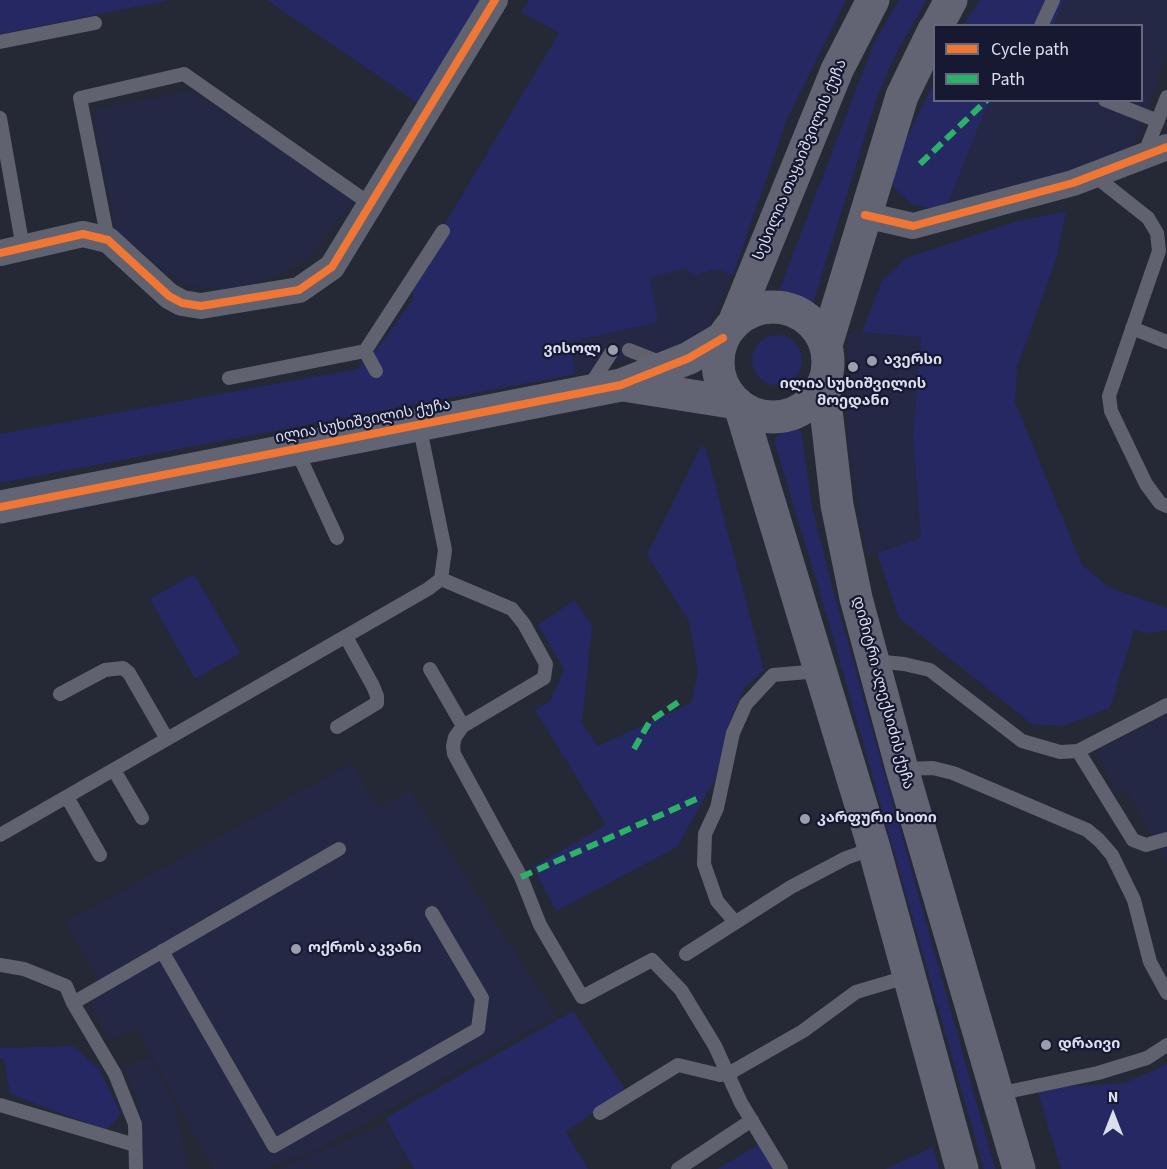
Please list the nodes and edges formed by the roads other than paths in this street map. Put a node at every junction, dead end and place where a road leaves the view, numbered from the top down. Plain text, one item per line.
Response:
1 (495, 0) edge
2 (873, 0) edge
3 (951, 0) edge
4 (1053, 0) edge
5 (95, 23) dead end
6 (938, 24) edge
7 (1042, 24) edge
8 (933, 32) edge
9 (0, 42) edge
10 (1167, 97) edge
11 (1110, 102) edge
12 (0, 118) edge
13 (1158, 121) junction
14 (1167, 147) edge
15 (1143, 157) junction
16 (1095, 176) junction
17 (370, 204) junction
18 (864, 215) junction
19 (443, 231) dead end
20 (108, 240) junction
21 (11, 250) edge
22 (1132, 328) junction
23 (728, 331) junction
24 (1167, 342) edge
25 (826, 345) junction
26 (629, 350) dead end
27 (364, 351) junction
28 (611, 353) dead end
29 (669, 366) junction
30 (376, 371) dead end
31 (229, 378) dead end
32 (823, 384) junction
33 (621, 385) junction
34 (585, 392) junction
35 (738, 405) junction
36 (419, 424) junction
37 (296, 449) junction
38 (1167, 506) edge
39 (0, 507) edge
40 (337, 538) dead end
41 (441, 579) junction
42 (345, 636) junction
43 (872, 661) junction
44 (430, 669) dead end
45 (822, 670) junction
46 (60, 694) dead end
47 (1167, 705) edge
48 (463, 726) junction
49 (337, 727) dead end
50 (168, 739) junction
51 (1078, 752) junction
52 (902, 769) junction
53 (114, 770) junction
54 (67, 797) junction
55 (142, 818) dead end
56 (0, 835) edge
57 (1167, 838) edge
58 (874, 848) junction
59 (339, 849) dead end
60 (100, 855) dead end
61 (432, 913) dead end
62 (735, 922) junction
63 (162, 951) junction
64 (686, 954) dead end
65 (0, 965) edge
66 (910, 976) junction
67 (1167, 993) edge
68 (73, 1003) junction
69 (1167, 1045) edge
70 (728, 1074) junction
71 (997, 1094) junction
72 (0, 1105) edge
73 (600, 1113) dead end
74 (752, 1120) junction
75 (135, 1145) junction
76 (136, 1169) edge
77 (678, 1169) edge
78 (781, 1169) edge
79 (962, 1169) edge
80 (1019, 1169) edge

1 - 17 street
2 - 23 main road, სესილია თაყაიშვილის ქუჩა
3 - 6 main road
4 - 7 lane
5 - 9 lane
8 - 18 main road
10 - 13 lane
11 - 13 lane
12 - 21 lane
13 - 15 lane
14 - 15 street
15 - 16 street
16 - 18 street
16 - 22 lane
17 - 20 street
17 - 20 lane
18 - 25 main road
19 - 27 lane
20 - 21 street
22 - 24 lane
22 - 38 lane
23 - 25 main road
23 - 29 main road, ილია სუხიშვილის ქუჩა
23 - 35 main road
25 - 32 main road
26 - 29 lane
27 - 30 lane
27 - 31 lane
28 - 34 lane
29 - 33 main road, ილია სუხიშვილის ქუჩა
32 - 35 main road
32 - 43 main road, დიმიტრი ალექსიძის ქუჩა
33 - 34 main road, ილია სუხიშვილის ქუჩა
33 - 35 main road, ილია სუხიშვილის ქუჩა
34 - 36 main road, ილია სუხიშვილის ქუჩა
35 - 45 main road
36 - 37 main road, ილია სუხიშვილის ქუჩა
36 - 41 lane
37 - 39 main road, ილია სუხიშვილის ქუჩა
37 - 40 lane
41 - 42 lane
41 - 48 lane
42 - 49 lane
42 - 50 lane
43 - 51 lane
43 - 52 main road, დიმიტრი ალექსიძის ქუჩა
44 - 48 lane
45 - 58 main road
45 - 62 lane
46 - 50 lane
47 - 51 lane
48 - 70 lane
50 - 53 lane
51 - 57 lane
52 - 67 lane
52 - 71 main road, დიმიტრი ალექსიძის ქუჩა
53 - 54 lane
53 - 55 lane
54 - 56 lane
54 - 60 lane
58 - 62 lane
58 - 66 main road
59 - 63 lane
61 - 63 lane
62 - 64 lane
63 - 68 lane
65 - 68 lane
66 - 70 lane
66 - 79 main road
68 - 75 lane
69 - 71 lane
70 - 73 lane
70 - 74 lane
71 - 80 main road, დიმიტრი ალექსიძის ქუჩა
72 - 75 lane
74 - 77 lane
74 - 78 lane
75 - 76 lane

